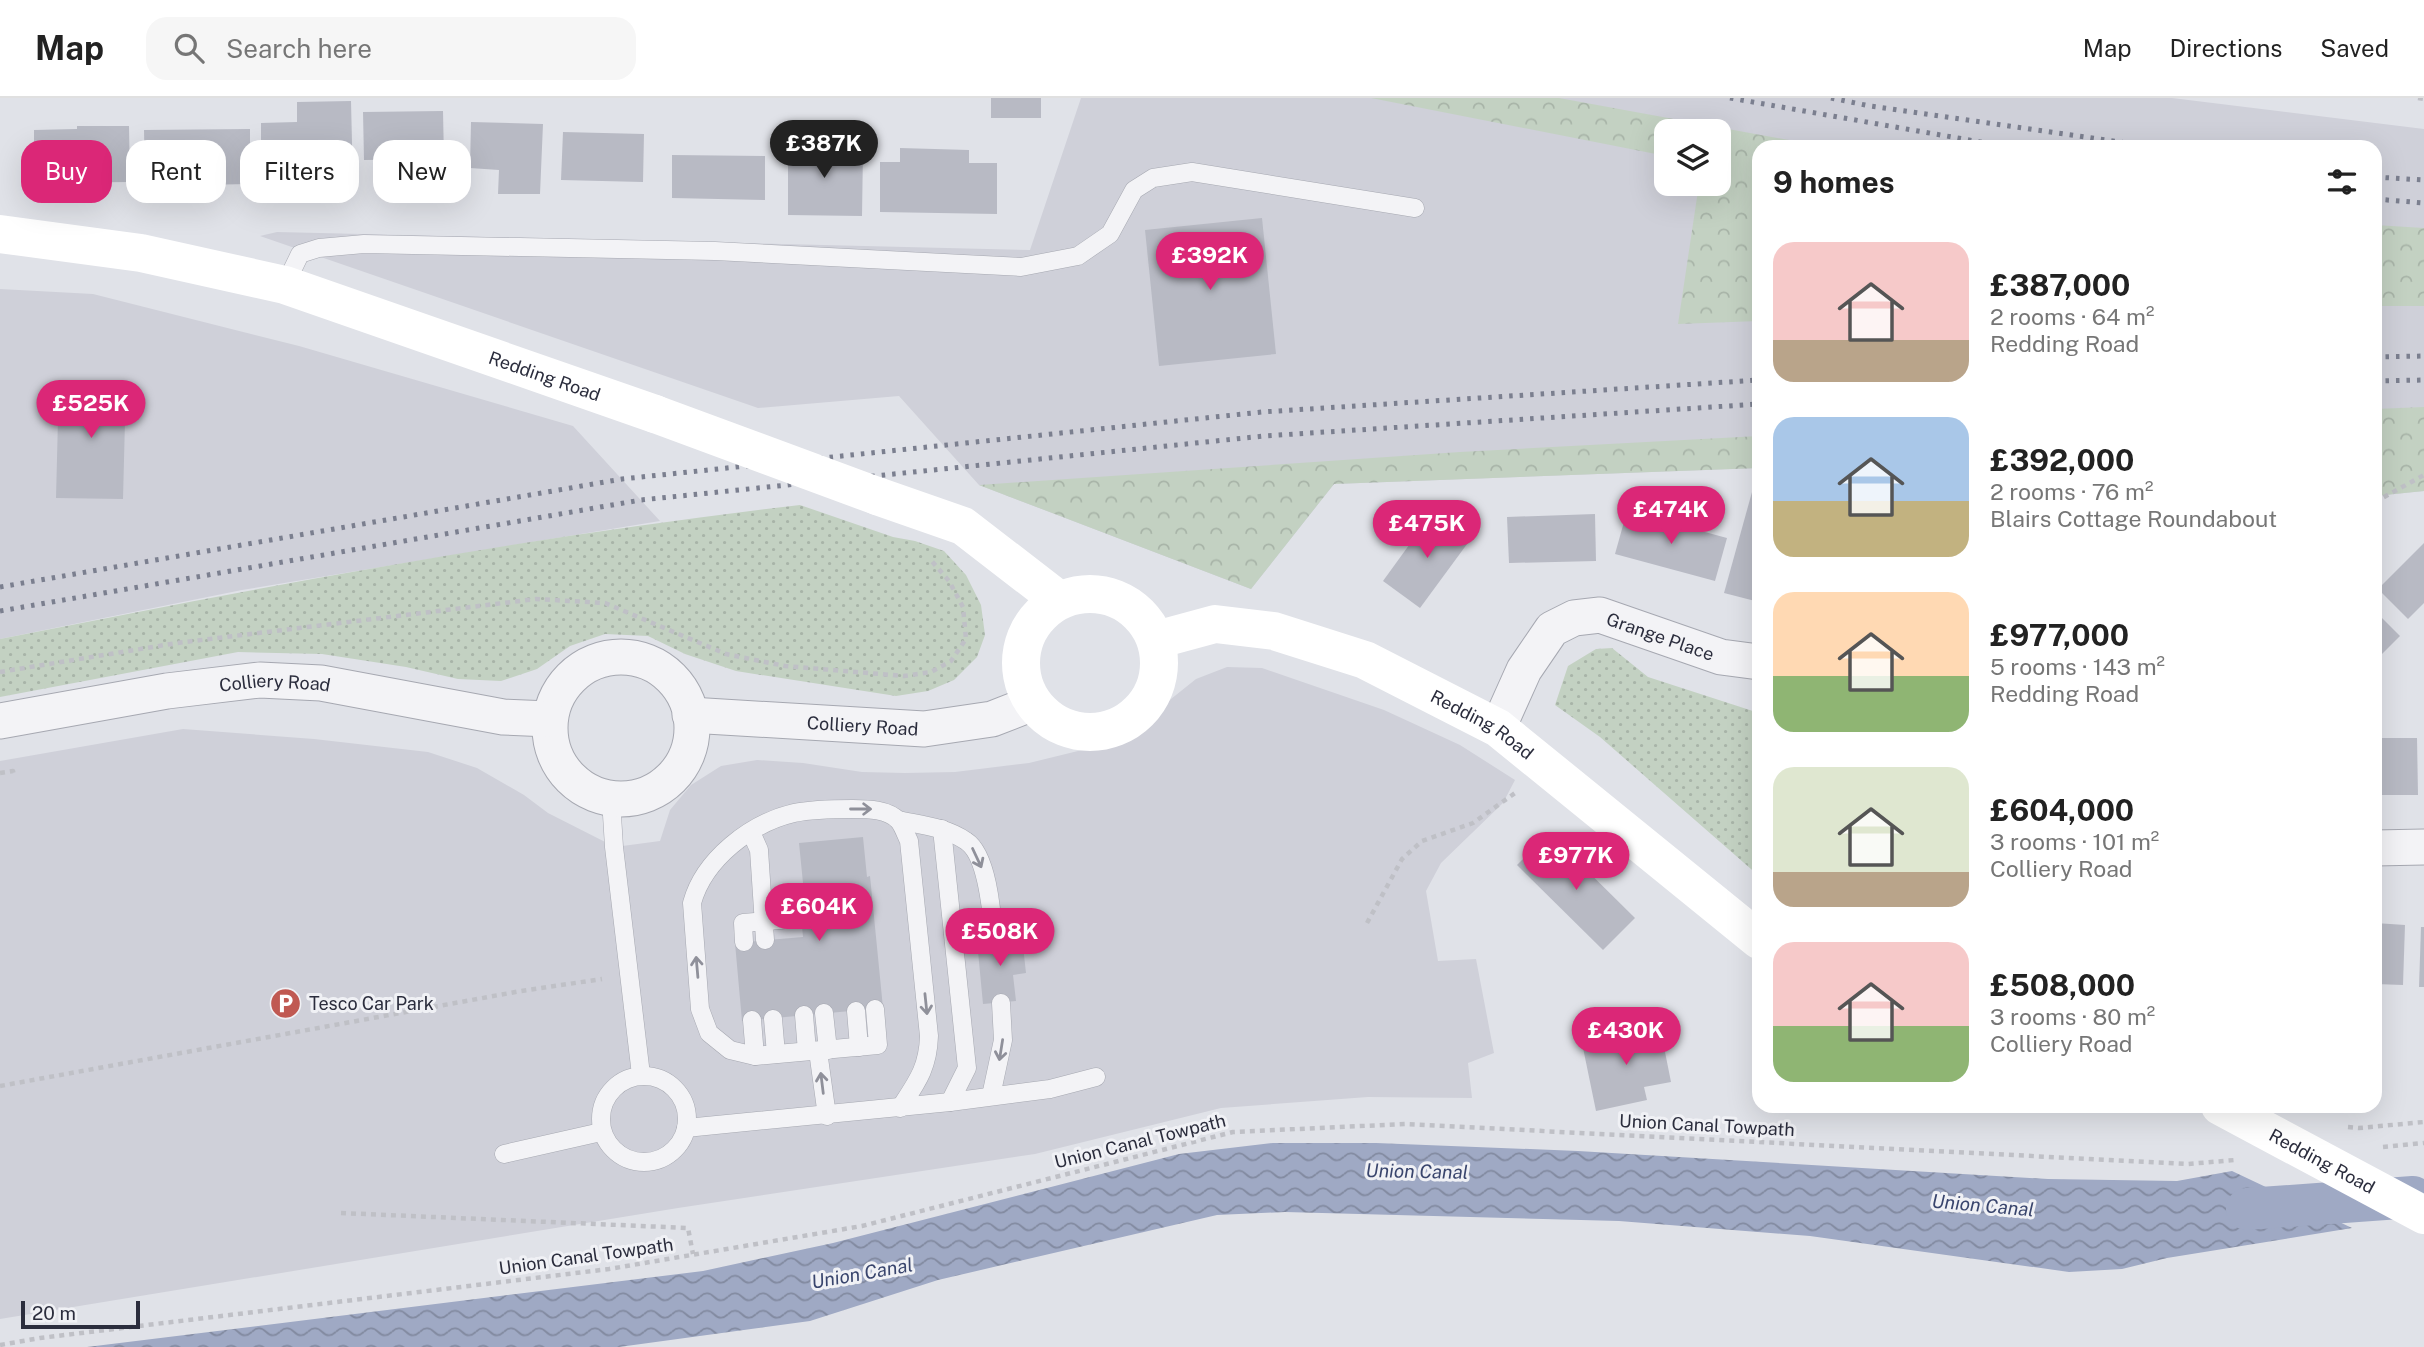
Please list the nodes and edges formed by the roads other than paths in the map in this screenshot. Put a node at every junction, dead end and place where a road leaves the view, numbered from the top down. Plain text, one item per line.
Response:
1 (1415, 208) dead end
2 (0, 234) edge
3 (285, 285) junction
4 (1059, 600) junction
5 (1156, 640) junction
6 (1752, 661) edge
7 (1033, 703) junction
8 (690, 715) junction
9 (549, 719) junction
10 (0, 721) edge
11 (1498, 728) junction
12 (611, 799) junction
13 (898, 820) junction
14 (942, 829) junction
15 (751, 832) junction
16 (2424, 847) edge
17 (2382, 848) edge
18 (764, 921) junction
19 (1752, 934) edge
20 (796, 937) dead end
21 (994, 939) dead end
22 (765, 940) dead end
23 (744, 942) dead end
24 (1001, 1003) dead end
25 (856, 1010) dead end
26 (876, 1012) dead end
27 (824, 1013) dead end
28 (804, 1015) dead end
29 (773, 1018) dead end
30 (752, 1020) dead end
31 (859, 1047) junction
32 (818, 1051) junction
33 (776, 1054) junction
34 (755, 1056) junction
35 (641, 1075) junction
36 (1096, 1077) dead end
37 (990, 1096) junction
38 (950, 1102) junction
39 (900, 1108) junction
40 (2234, 1113) edge
41 (827, 1116) junction
42 (686, 1128) junction
43 (601, 1132) junction
44 (504, 1154) dead end
45 (2424, 1215) edge

1 - 3 lane
2 - 3 main road, Redding Road
3 - 4 main road, Redding Road, bridge
4 - 5 main road
4 - 7 main road
5 - 7 main road
5 - 11 main road, Redding Road
6 - 11 street, Grange Place
7 - 8 street, Colliery Road
8 - 9 street
8 - 12 street
9 - 10 street, Colliery Road
9 - 12 street
11 - 19 main road, Redding Road
12 - 35 lane
13 - 14 lane
15 -> 13 lane
13 -> 39 lane
14 -> 21 lane
14 - 38 lane
15 - 18 lane
34 -> 15 lane
16 - 17 street
18 - 20 lane
18 - 22 lane
18 - 23 lane
24 -> 37 lane
25 - 31 lane
26 - 31 lane
27 - 32 lane
28 - 32 lane
29 - 33 lane
30 - 34 lane
31 - 32 lane
32 - 33 lane
41 -> 32 lane
33 - 34 lane
35 - 42 lane
35 - 43 lane
36 - 37 lane
37 - 38 lane
38 - 39 lane
39 - 41 lane
40 - 45 main road, Redding Road, bridge
41 - 42 lane
42 - 43 lane
43 - 44 lane

